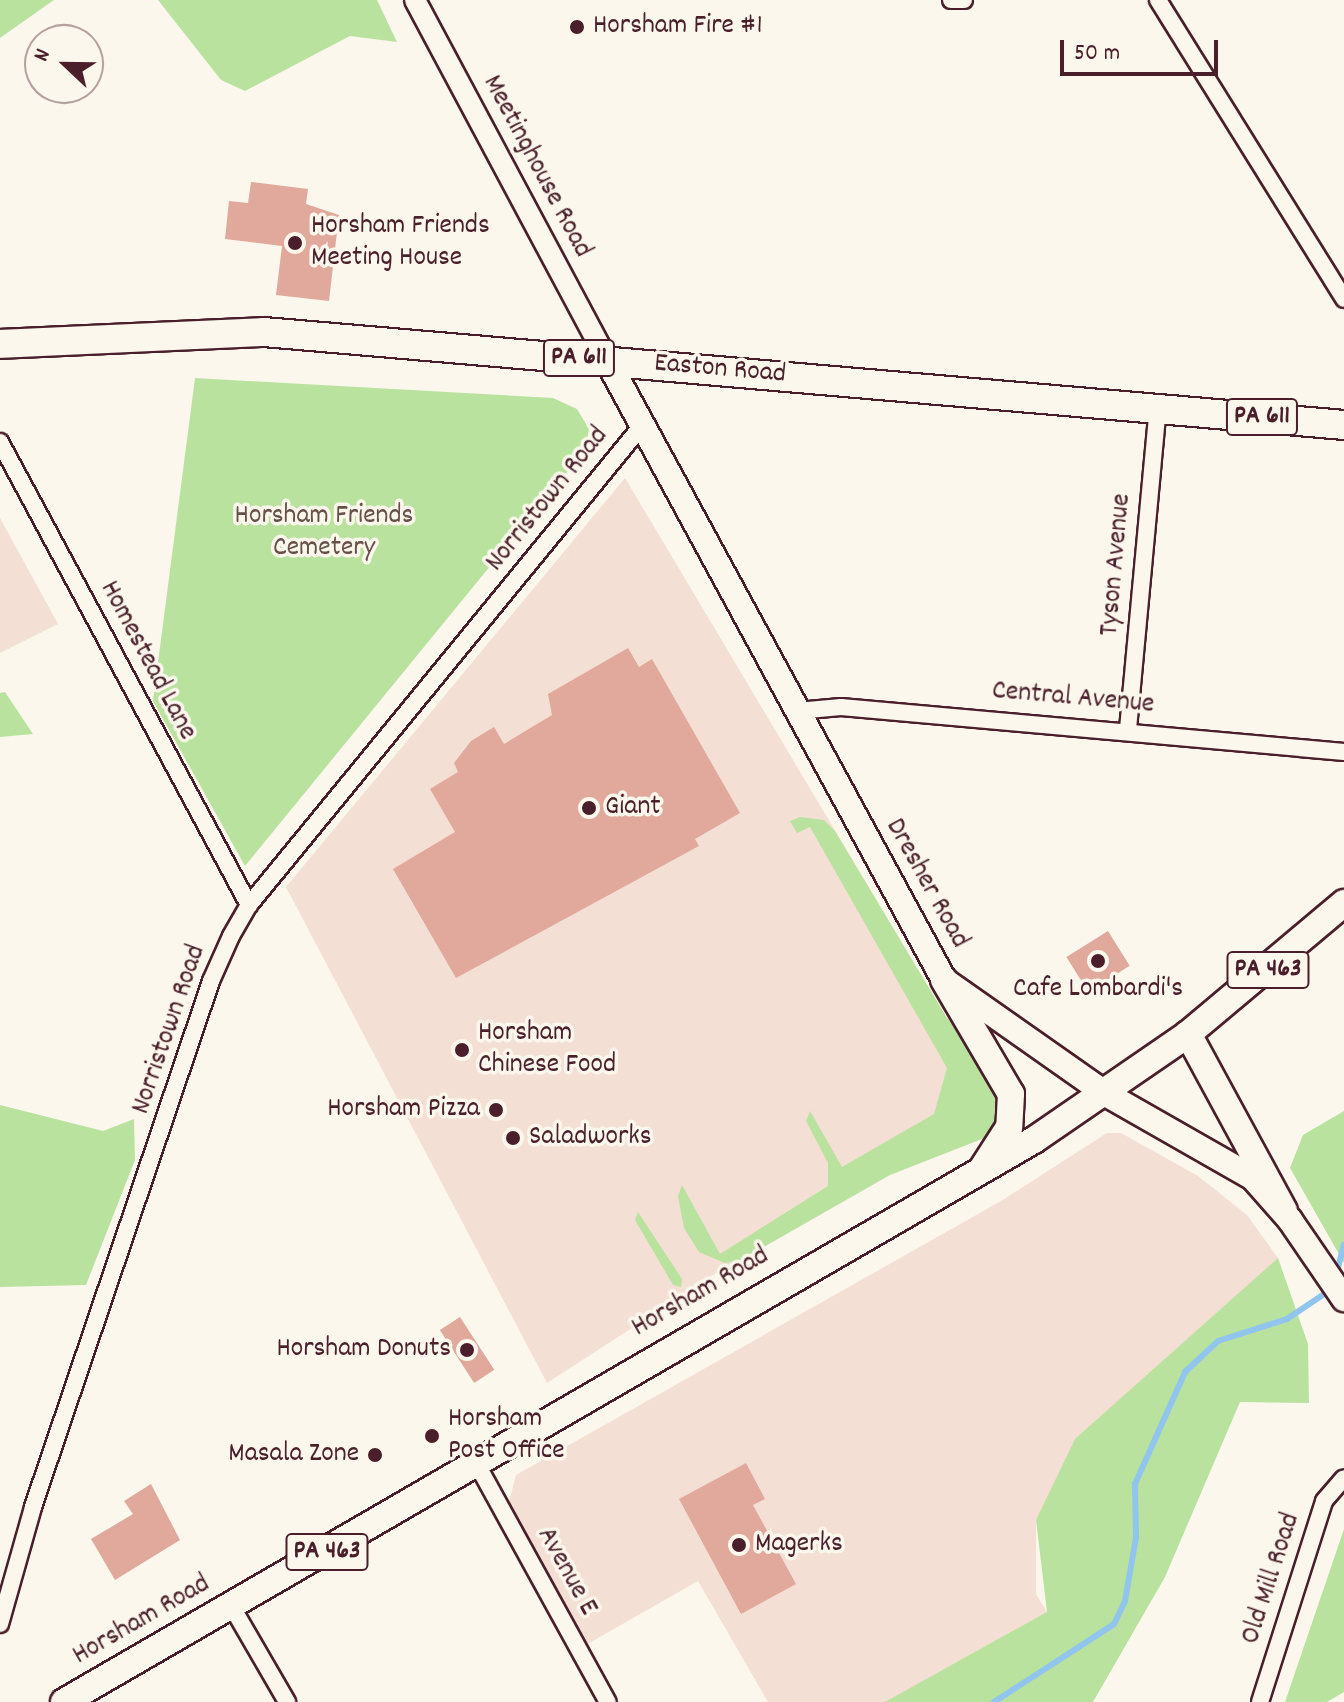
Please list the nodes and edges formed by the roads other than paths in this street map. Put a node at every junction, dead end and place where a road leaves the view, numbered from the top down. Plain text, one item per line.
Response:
1 (415, 0) edge
2 (951, 0) edge
3 (964, 0) edge
4 (1158, 0) edge
5 (1344, 299) edge
6 (0, 344) edge
7 (607, 360) junction
8 (1158, 406) junction
9 (1344, 425) edge
10 (640, 428) junction
11 (0, 442) edge
12 (797, 711) junction
13 (1128, 729) junction
14 (1344, 752) edge
15 (1344, 903) edge
16 (249, 905) junction
17 (944, 980) junction
18 (1188, 1034) junction
19 (1106, 1094) junction
20 (978, 1175) junction
21 (1291, 1220) junction
22 (1344, 1299) edge
23 (478, 1466) junction
24 (1344, 1478) edge
25 (232, 1607) junction
26 (0, 1624) edge
27 (64, 1702) edge
28 (287, 1702) edge
29 (608, 1702) edge
30 (1260, 1702) edge

1 - 7 street, Meetinghouse Road
2 - 3 street
4 - 5 street
6 - 7 highway, Easton Road / PA 611
7 - 8 highway, Easton Road / PA 611
7 - 10 main road, Dresher Road
8 - 9 highway, Easton Road / PA 611
8 - 13 street, Tyson Avenue
10 - 12 main road, Dresher Road
10 - 16 street, Norristown Road
11 - 16 street, Homestead Lane
12 - 13 street, Central Avenue
12 - 17 main road, Dresher Road
13 - 14 street, Central Avenue
15 - 18 main road, Horsham Road / PA 463
16 - 26 street, Norristown Road
17 - 19 main road, Dresher Road
17 - 20 main road
18 - 19 main road, Horsham Road / PA 463
18 - 21 main road
19 - 20 main road, Horsham Road / PA 463
19 - 21 main road, Dresher Road
20 - 23 main road, Horsham Road / PA 463
21 - 22 main road, Dresher Road
23 - 25 main road, Horsham Road / PA 463
23 - 29 street, Avenue E
24 - 30 street, Old Mill Road
25 - 27 main road, Horsham Road / PA 463
25 - 28 street

